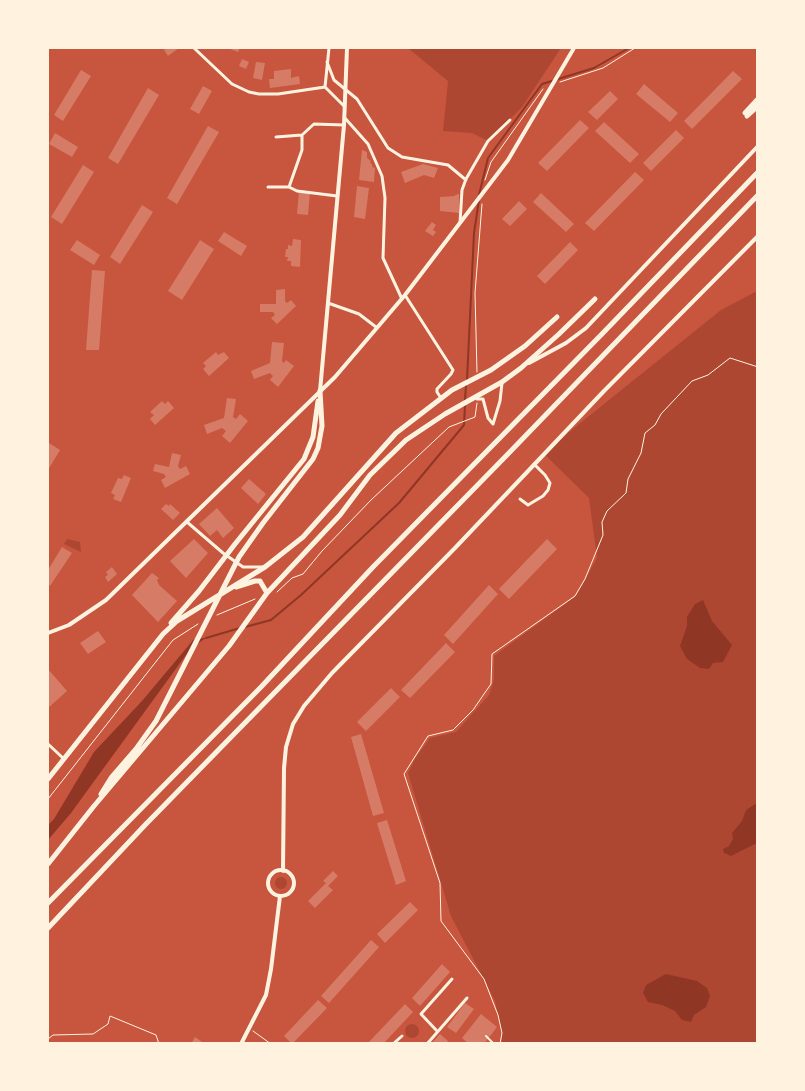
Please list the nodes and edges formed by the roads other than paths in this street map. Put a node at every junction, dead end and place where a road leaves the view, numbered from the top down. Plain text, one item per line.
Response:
1 (194, 48) edge
2 (329, 48) edge
3 (348, 48) edge
4 (574, 48) edge
5 (328, 62) junction
6 (325, 87) junction
7 (346, 90) junction
8 (758, 99) edge
9 (344, 106) junction
10 (758, 106) edge
11 (344, 117) junction
12 (510, 120) dead end
13 (344, 125) junction
14 (302, 135) junction
15 (276, 137) dead end
16 (758, 146) edge
17 (758, 172) edge
18 (466, 180) junction
19 (268, 187) dead end
20 (289, 187) junction
21 (758, 195) edge
22 (337, 196) junction
23 (460, 224) junction
24 (758, 236) edge
25 (404, 297) junction
26 (595, 299) dead end
27 (328, 303) junction
28 (557, 317) dead end
29 (376, 327) junction
30 (520, 368) junction
31 (502, 382) junction
32 (320, 391) junction
33 (441, 398) junction
34 (477, 399) road end
35 (534, 464) junction
36 (520, 499) dead end
37 (187, 522) junction
38 (226, 556) junction
39 (265, 568) junction
40 (229, 589) junction
41 (270, 593) junction
42 (48, 633) edge
43 (163, 634) junction
44 (48, 744) edge
45 (64, 758) junction
46 (48, 779) edge
47 (94, 806) junction
48 (48, 864) edge
49 (283, 871) junction
50 (280, 896) junction
51 (48, 903) edge
52 (48, 928) edge
53 (452, 979) dead end
54 (467, 998) dead end
55 (438, 1031) junction
56 (402, 1036) dead end
57 (486, 1036) dead end
58 (241, 1044) edge
59 (392, 1044) edge
60 (427, 1044) edge
61 (494, 1044) edge

1 - 6 street
2 - 5 street
3 - 7 main road
4 - 23 main road
5 - 6 street
5 - 7 street
6 - 9 street
7 - 9 main road
7 - 18 street
8 - 10 highway
9 - 11 main road
11 - 13 main road
11 - 25 street
12 - 18 street
13 - 14 street
13 - 22 main road
14 - 15 street
14 - 20 street
16 - 30 main road
17 - 51 highway
18 - 23 street
19 - 20 street
20 - 22 street
21 - 52 highway
22 - 27 main road
23 - 25 main road
24 - 35 main road
25 - 29 main road
25 - 33 street
26 - 30 highway
27 - 29 street
27 - 32 main road
28 - 33 highway
29 - 32 main road
30 - 31 highway
31 - 34 street
31 - 41 highway
32 - 37 main road
32 - 38 highway
32 - 47 highway
33 - 39 highway
35 - 36 street
35 - 49 main road
37 - 38 street
37 - 42 main road
38 - 39 street
38 - 43 highway
39 - 40 highway
40 - 41 highway
40 - 43 highway
41 - 47 highway
43 - 45 highway
44 - 45 street
45 - 46 highway
47 - 48 highway
49 - 50 main road
49 - 50 main road
50 - 58 main road
53 - 55 street
54 - 55 street
55 - 60 street
56 - 59 street
57 - 61 street

